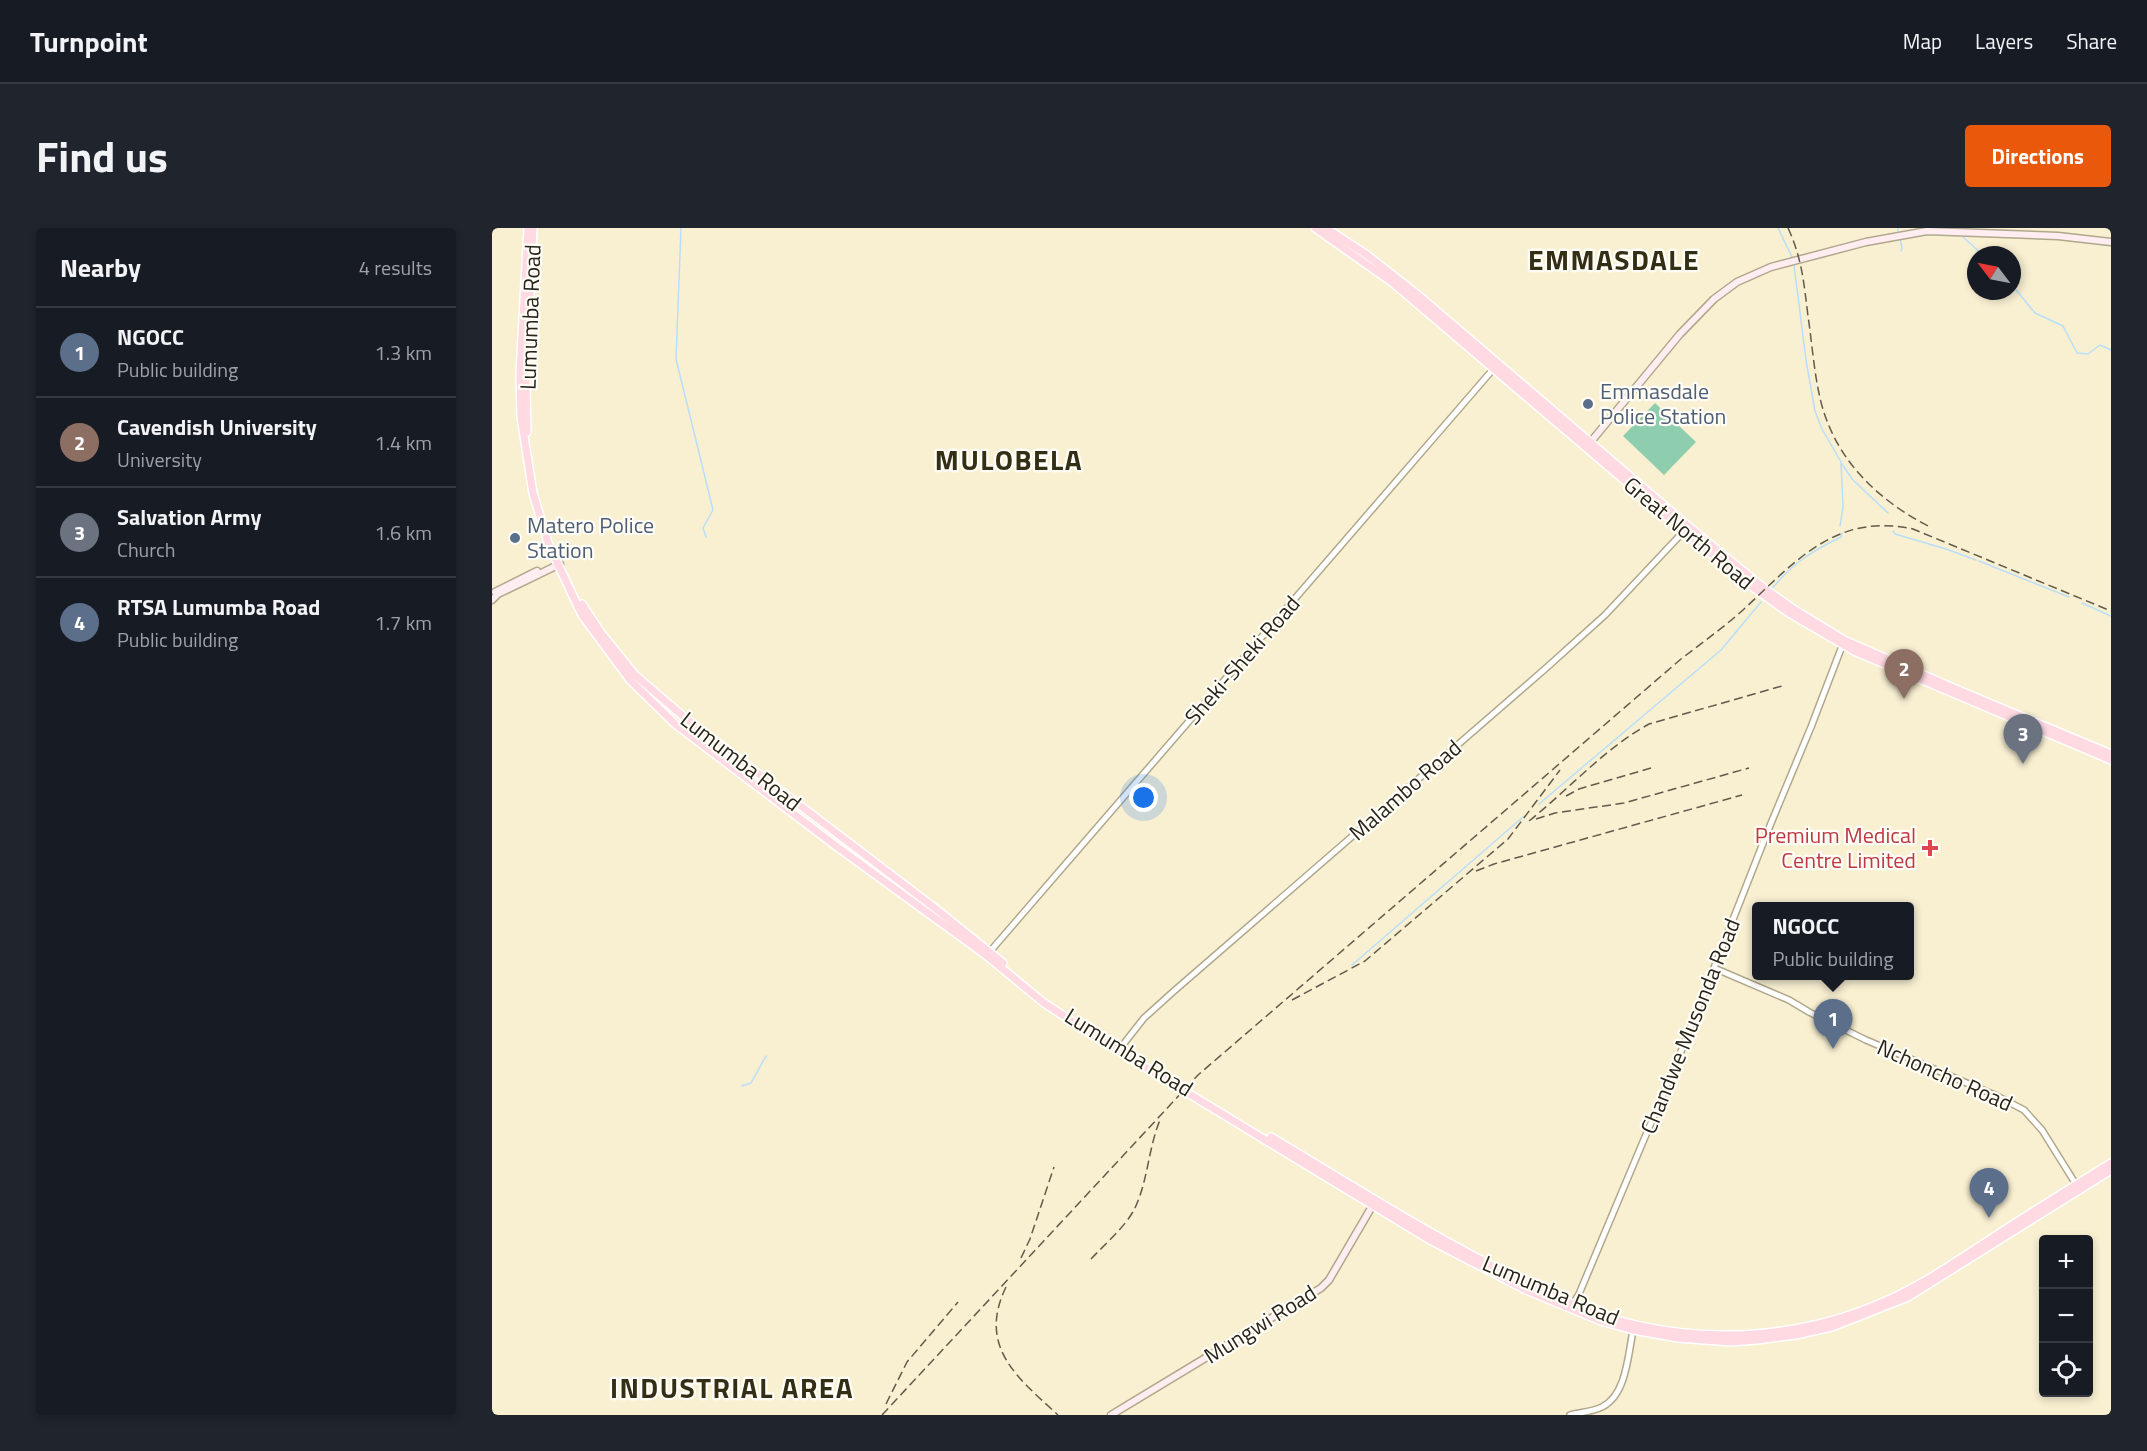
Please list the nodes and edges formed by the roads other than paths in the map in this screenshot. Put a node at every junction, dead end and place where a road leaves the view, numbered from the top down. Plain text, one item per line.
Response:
1 (528, 228) edge
2 (533, 228) edge
3 (1315, 228) edge
4 (1326, 228) edge
5 (2058, 228) edge
6 (2058, 236) junction
7 (2111, 242) edge
8 (1496, 366) junction
9 (1589, 445) junction
10 (1686, 529) junction
11 (559, 563) junction
12 (492, 595) edge
13 (492, 600) edge
14 (1843, 642) junction
15 (2111, 754) edge
16 (2111, 760) edge
17 (988, 954) junction
18 (1713, 968) junction
19 (1119, 1049) junction
20 (2111, 1163) edge
21 (2111, 1170) edge
22 (2078, 1188) junction
23 (1376, 1204) junction
24 (1571, 1306) junction
25 (1633, 1327) junction
26 (1111, 1415) edge
27 (1118, 1415) edge
28 (1570, 1415) edge

1 - 11 main road, Lumumba Road
2 - 11 main road, Lumumba Road
3 - 8 main road, Great North Road
4 - 8 main road, Great North Road
5 - 6 main road
6 - 7 main road
6 - 9 main road
8 - 9 main road, Great North Road
8 - 17 street, Sheki-Sheki Road
9 - 10 main road, Great North Road
10 - 14 main road, Great North Road
10 - 19 street, Malambo Road
11 - 12 main road
11 - 13 main road
11 - 17 main road, Lumumba Road
11 - 17 main road, Lumumba Road
14 - 15 main road, Great North Road
14 - 16 main road, Great North Road
14 - 18 street, Chandwe Musonda Road
17 - 19 main road, Lumumba Road
18 - 22 street, Nchoncho Road
18 - 24 street, Chandwe Musonda Road
19 - 23 main road, Lumumba Road
20 - 22 main road, Lumumba Road
21 - 22 main road, Lumumba Road
22 - 25 main road, Lumumba Road
23 - 24 main road, Lumumba Road
23 - 26 main road, Mungwi Road
23 - 27 main road, Mungwi Road
24 - 25 main road, Lumumba Road
25 - 28 street

